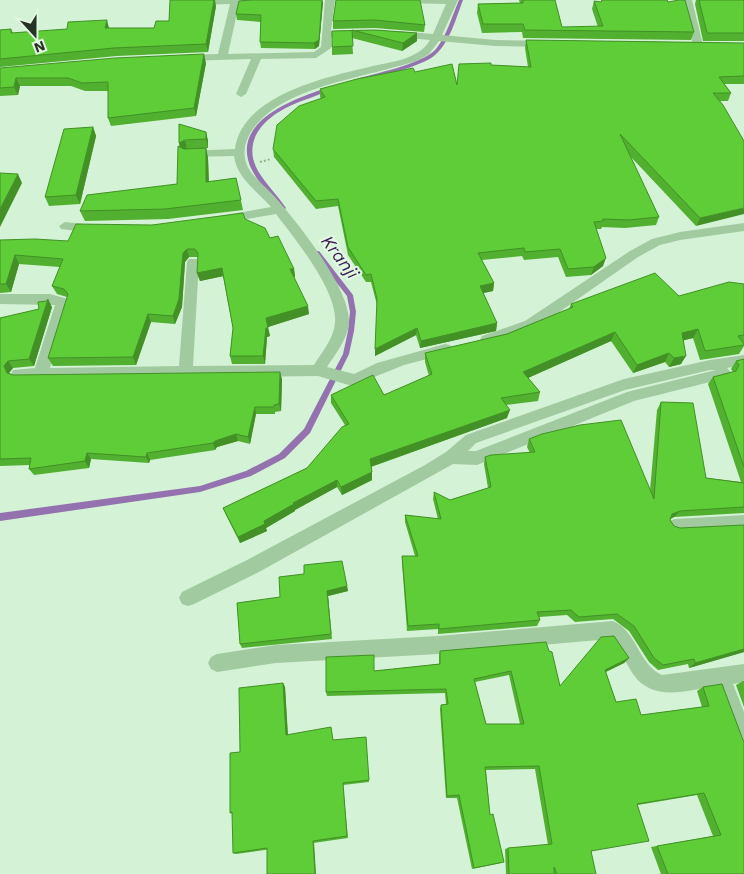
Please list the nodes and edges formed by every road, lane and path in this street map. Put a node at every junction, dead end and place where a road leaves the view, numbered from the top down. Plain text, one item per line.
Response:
1 (211, 0) edge
2 (275, 0) edge
3 (330, 0) edge
4 (402, 0) edge
5 (687, 0) edge
6 (235, 1) junction
7 (452, 1) edge
8 (188, 2) edge
9 (366, 33) edge
10 (326, 34) junction
11 (384, 34) edge
12 (439, 38) junction
13 (553, 44) edge
14 (698, 45) edge
15 (223, 56) junction
16 (257, 56) junction
17 (175, 58) edge
18 (241, 94) dead end
19 (240, 152) junction
20 (187, 154) edge
21 (271, 159) edge
22 (262, 162) dead end
23 (279, 210) junction
24 (208, 222) edge
25 (65, 226) dead end
26 (744, 227) edge
27 (108, 230) edge
28 (193, 262) edge
29 (0, 299) edge
30 (475, 342) edge
31 (458, 346) edge
32 (744, 360) edge
33 (186, 370) junction
34 (744, 370) edge
35 (321, 371) junction
36 (40, 373) junction
37 (18, 374) edge
38 (451, 457) junction
39 (744, 522) edge
40 (675, 526) edge
41 (188, 598) dead end
42 (216, 663) dead end
43 (744, 673) edge
44 (721, 676) junction
45 (744, 736) edge

1 - 6 street
1 - 8 street
2 - 6 street
3 - 10 street
4 - 7 street
5 - 14 street
6 - 15 street
7 - 12 street
9 - 10 street
10 - 16 street
11 - 12 street
12 - 13 street
12 - 19 street
15 - 16 street
15 - 17 street
16 - 18 street
19 - 20 street
19 - 23 street
21 - 22 path
23 - 24 street
23 - 35 street
25 - 27 street
26 - 30 street
28 - 33 street
29 - 36 street
31 - 35 street
32 - 38 street
33 - 35 street
33 - 36 street
34 - 38 street
36 - 37 street
38 - 41 street
39 - 40 street
42 - 44 street
43 - 44 street
44 - 45 street

